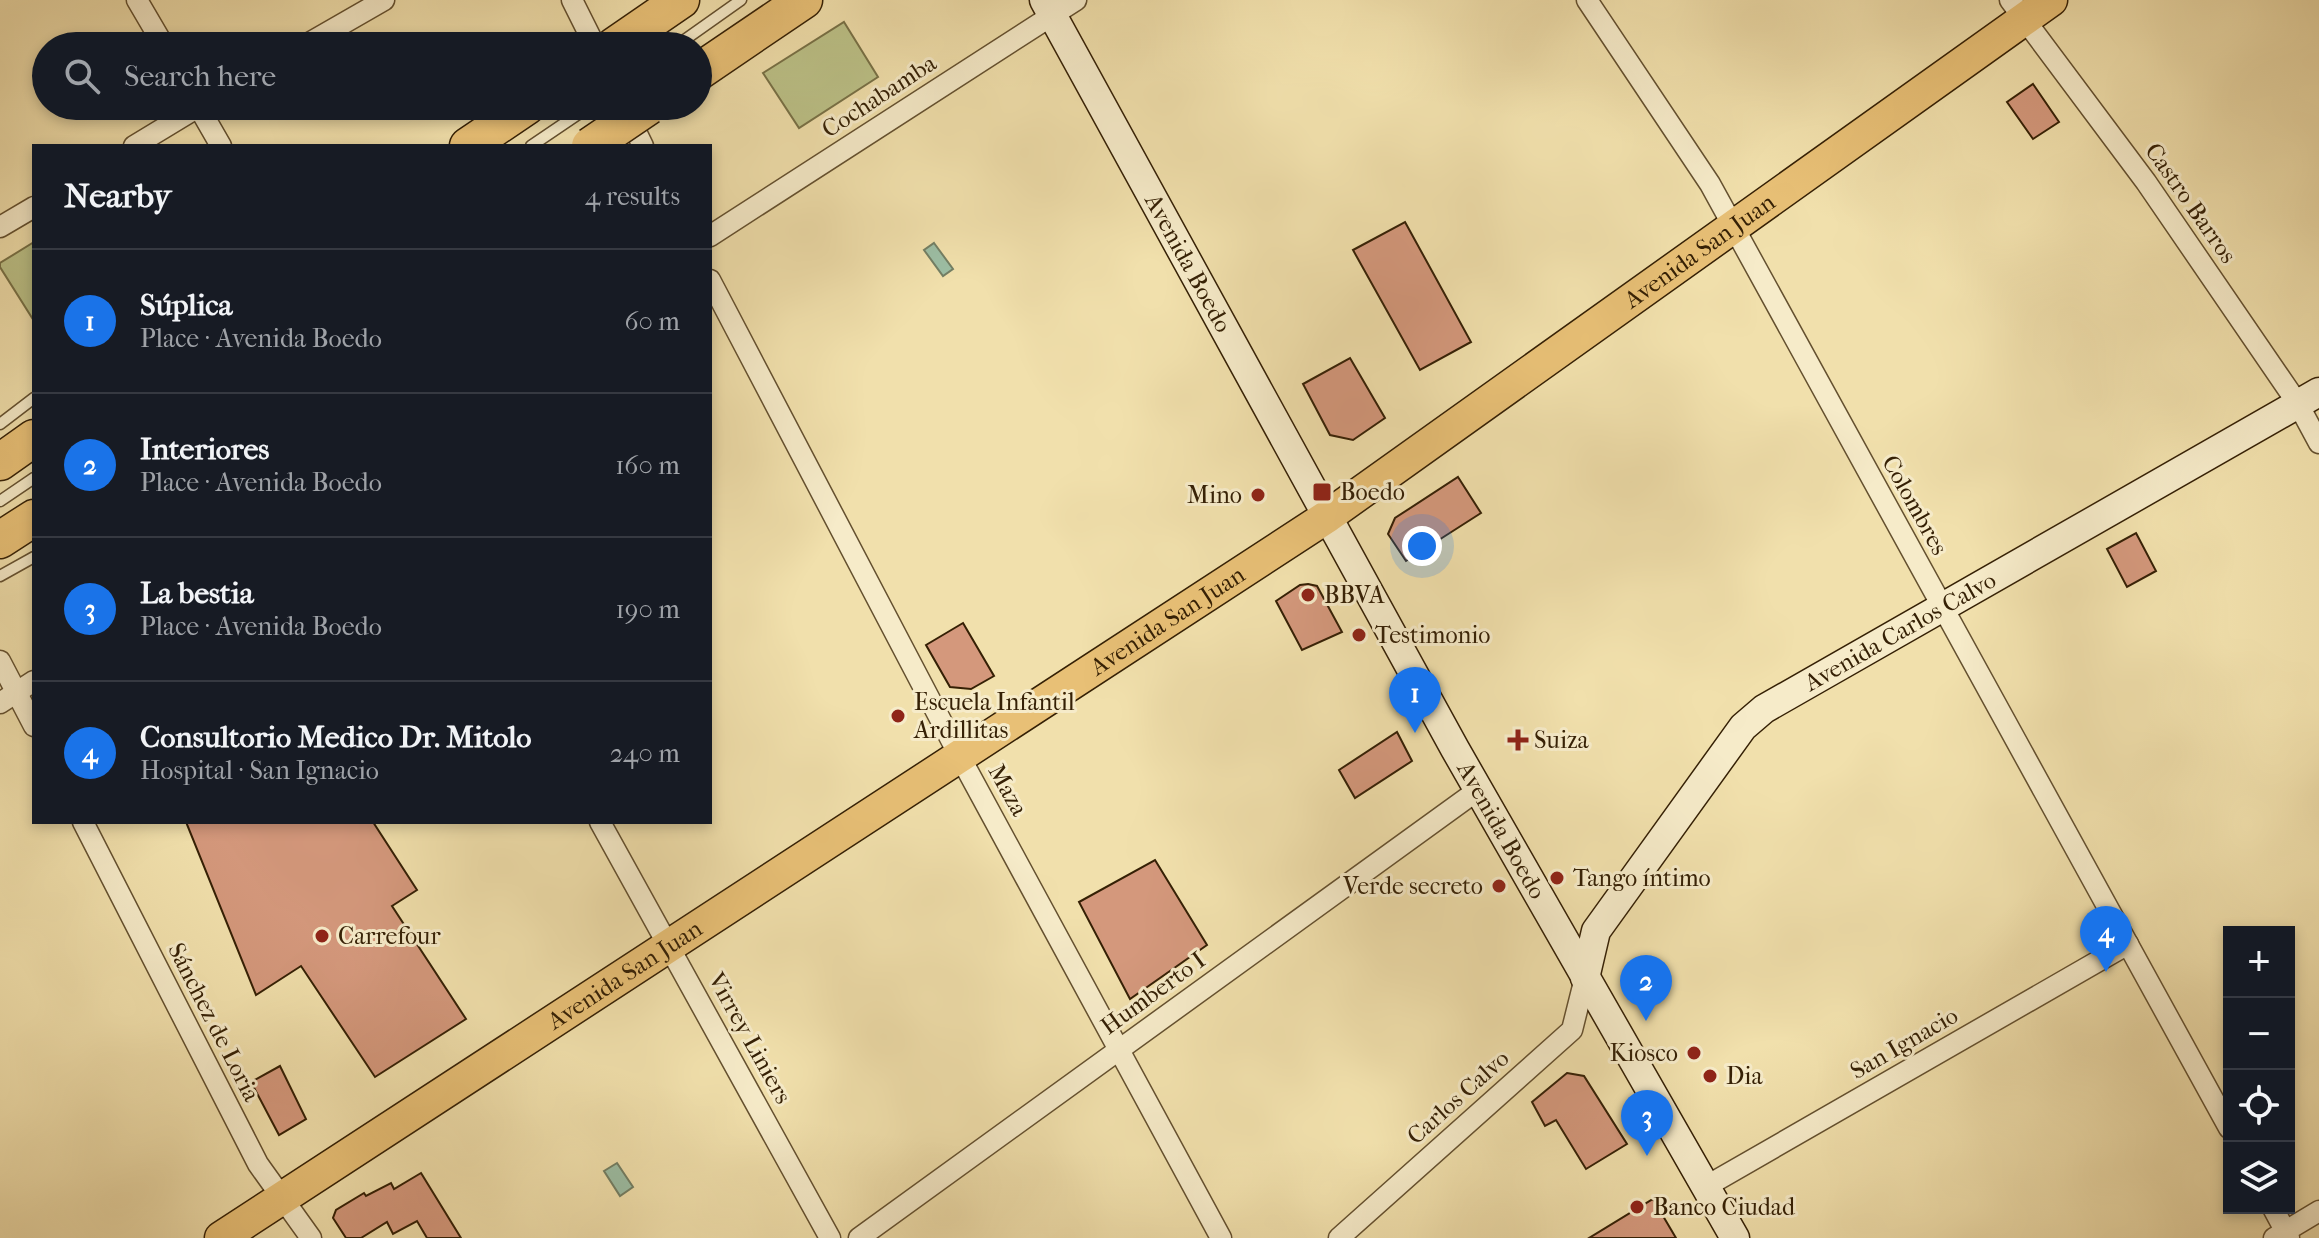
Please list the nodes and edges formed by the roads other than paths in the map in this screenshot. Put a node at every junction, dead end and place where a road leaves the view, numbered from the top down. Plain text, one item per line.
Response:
1 (137, 0) edge
2 (384, 0) edge
3 (572, 0) edge
4 (681, 0) edge
5 (741, 0) edge
6 (804, 0) edge
7 (1076, 0) edge
8 (1587, 0) edge
9 (2051, 0) edge
10 (1048, 8) edge
11 (2017, 10) edge
12 (156, 32) edge
13 (328, 32) edge
14 (588, 32) edge
15 (634, 32) edge
16 (696, 32) edge
17 (712, 62) edge
18 (176, 120) edge
19 (207, 120) edge
20 (506, 120) edge
21 (569, 120) edge
22 (628, 120) edge
23 (631, 120) edge
24 (137, 144) edge
25 (220, 144) edge
26 (471, 144) edge
27 (534, 144) edge
28 (593, 144) edge
29 (642, 144) edge
30 (32, 208) edge
31 (0, 227) edge
32 (1735, 229) junction
33 (712, 235) edge
34 (712, 284) edge
35 (2308, 398) edge
36 (32, 400) edge
37 (0, 424) edge
38 (32, 439) edge
39 (2319, 443) edge
40 (0, 462) edge
41 (32, 479) edge
42 (0, 501) edge
43 (1328, 516) junction
44 (32, 519) edge
45 (0, 540) edge
46 (32, 558) edge
47 (0, 576) edge
48 (1942, 607) junction
49 (0, 661) edge
50 (17, 692) edge
51 (32, 722) edge
52 (959, 755) junction
53 (1478, 790) junction
54 (84, 824) edge
55 (601, 824) edge
56 (2128, 944) junction
57 (669, 945) junction
58 (1585, 978) junction
59 (1121, 1048) junction
60 (2223, 1117) edge
61 (1705, 1187) junction
62 (283, 1199) junction
63 (2319, 1211) edge
64 (2275, 1214) edge
65 (2283, 1236) edge
66 (221, 1238) edge
67 (311, 1238) edge
68 (830, 1238) edge
69 (859, 1238) edge
70 (1221, 1238) edge
71 (1339, 1238) edge
72 (1735, 1238) edge

1 - 12 street
2 - 13 street
3 - 14 street
4 - 15 highway
5 - 16 lane
6 - 17 highway
7 - 10 street, Cochabamba
8 - 32 street, Colombres
9 - 11 main road, Avenida San Juan
10 - 33 street, Cochabamba
10 - 43 main road, Avenida Boedo
11 - 32 main road, Avenida San Juan
11 - 35 street, Castro Barros
18 - 24 street
19 - 25 street
20 - 26 highway
21 - 27 lane
22 - 28 highway, bridge
23 - 29 street
30 - 31 street
32 - 43 main road, Avenida San Juan
32 - 48 street, Colombres
34 - 52 street, Maza
35 - 39 street, Castro Barros
35 - 48 main road, Avenida Carlos Calvo
36 - 37 lane
38 - 40 highway
41 - 42 lane
43 - 52 main road, Avenida San Juan
43 - 53 main road, Avenida Boedo
44 - 45 highway
46 - 47 lane
48 - 56 street, Colombres
48 - 58 main road, Avenida Carlos Calvo
49 - 50 street
50 - 51 street
52 - 57 main road, Avenida San Juan
52 - 59 street, Maza
53 - 58 main road, Avenida Boedo
53 - 59 street, Humberto I
54 - 62 street, Sánchez de Loria
55 - 57 street, Virrey Liniers
56 - 60 street, Colombres
56 - 61 street, San Ignacio
57 - 62 main road, Avenida San Juan
57 - 68 street, Virrey Liniers
58 - 61 main road, Avenida Boedo
58 - 71 street, Carlos Calvo
59 - 69 street, Humberto I
59 - 70 street, Maza
61 - 72 main road, Avenida Boedo
62 - 66 main road, Avenida San Juan
62 - 67 street, Sánchez de Loria
63 - 65 street
64 - 65 street

